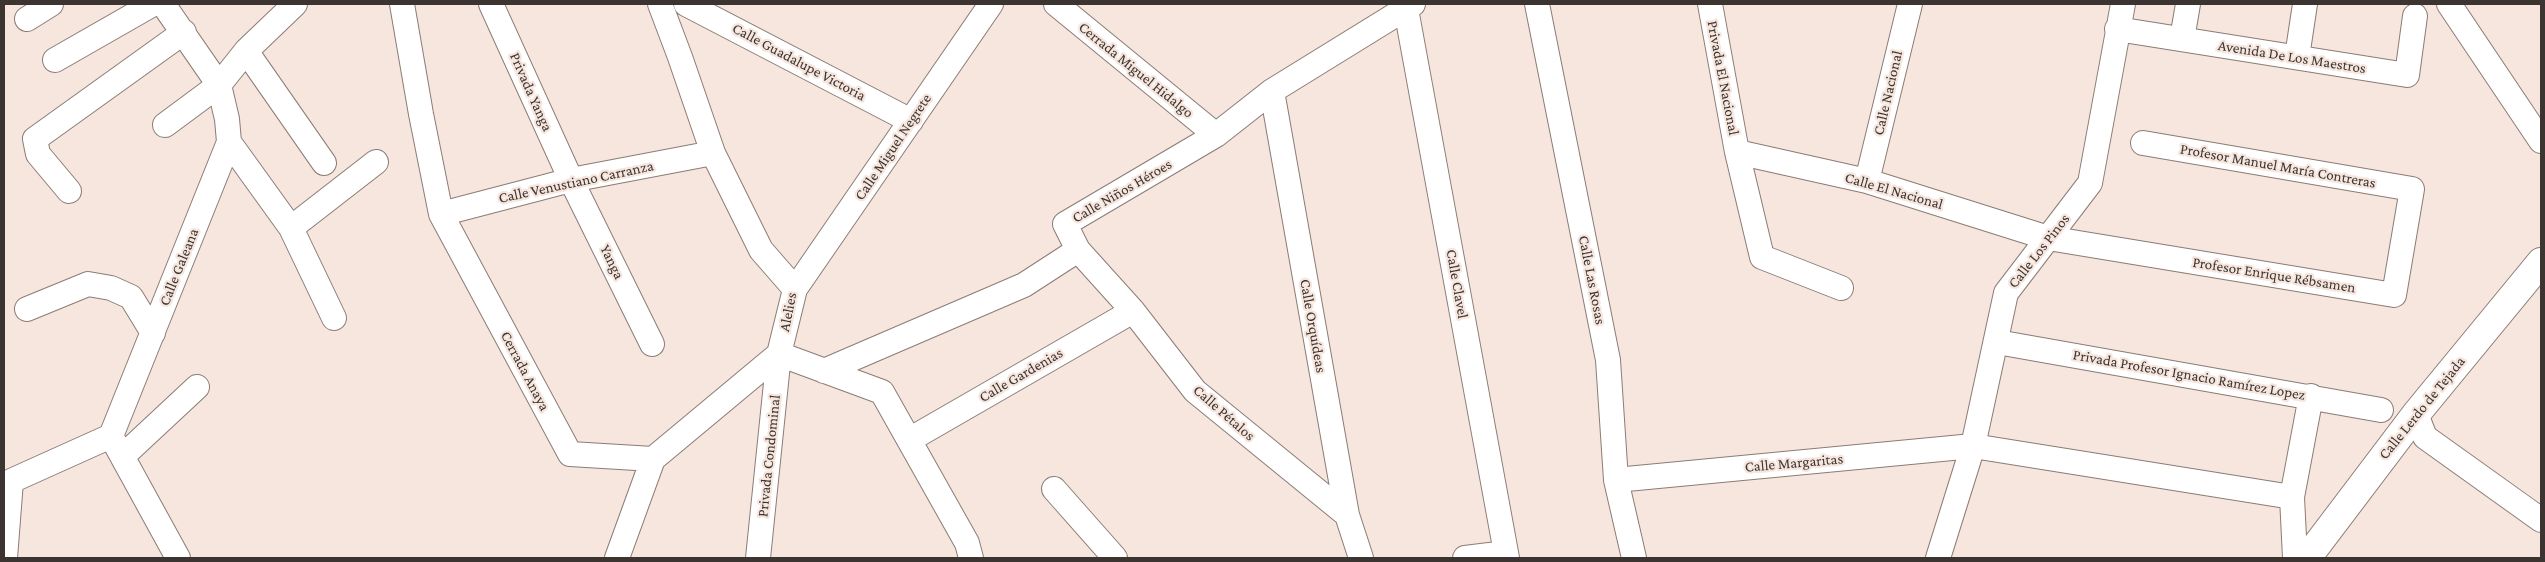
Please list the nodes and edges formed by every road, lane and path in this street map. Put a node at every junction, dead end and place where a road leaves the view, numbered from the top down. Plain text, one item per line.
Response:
1 (51, 4) edge
2 (153, 4) edge
3 (163, 4) edge
4 (295, 4) edge
5 (402, 4) edge
6 (492, 4) edge
7 (660, 4) edge
8 (686, 4) edge
9 (990, 4) edge
10 (1056, 4) edge
11 (1537, 4) edge
12 (1710, 4) edge
13 (1910, 4) edge
14 (2123, 4) edge
15 (2188, 4) edge
16 (2305, 4) edge
17 (2449, 4) edge
18 (1410, 6) edge
19 (2415, 16) dead end
20 (27, 19) dead end
21 (2117, 29) junction
22 (184, 32) junction
23 (2182, 39) junction
24 (246, 50) junction
25 (2297, 58) junction
26 (55, 60) dead end
27 (219, 85) junction
28 (1272, 91) junction
29 (911, 121) junction
30 (165, 125) dead end
31 (1216, 136) junction
32 (2541, 141) edge
33 (230, 142) junction
34 (2144, 143) dead end
35 (1738, 152) junction
36 (713, 153) junction
37 (376, 162) dead end
38 (324, 163) dead end
39 (571, 180) junction
40 (1867, 181) junction
41 (2412, 190) joint
42 (68, 191) dead end
43 (441, 214) junction
44 (291, 228) junction
45 (2048, 238) junction
46 (1078, 250) junction
47 (2541, 262) edge
48 (1841, 288) dead end
49 (795, 289) junction
50 (27, 309) dead end
51 (1133, 311) junction
52 (334, 318) dead end
53 (153, 333) junction
54 (1997, 342) junction
55 (652, 344) dead end
56 (779, 354) junction
57 (824, 371) junction
58 (197, 387) dead end
59 (2311, 396) junction
60 (2381, 410) dead end
61 (2416, 414) junction
62 (909, 440) junction
63 (117, 446) junction
64 (1973, 446) junction
65 (653, 459) junction
66 (1616, 480) junction
67 (1054, 489) dead end
68 (7, 491) edge
69 (2292, 497) junction
70 (1347, 515) junction
71 (2541, 520) edge
72 (1507, 556) edge
73 (5, 558) edge
74 (178, 558) edge
75 (617, 558) edge
76 (758, 558) edge
77 (971, 558) edge
78 (1115, 558) edge
79 (1361, 558) edge
80 (1465, 558) edge
81 (1634, 558) edge
82 (1938, 558) edge
83 (2295, 558) edge
84 (2306, 558) edge

1 - 20 street
2 - 26 street
3 - 22 street, Calle Galeana
4 - 24 street
5 - 43 street
6 - 39 street, Privada Yanga
7 - 36 street, Alelies
8 - 29 street, Calle Guadalupe Victoria
9 - 29 street, Calle Miguel Negrete
10 - 31 street, Cerrada Miguel Hidalgo
11 - 66 street, Calle Las Rosas
12 - 35 street, Privada El Nacional
13 - 40 street, Calle Nacional
14 - 21 street, Calle Los Pinos
15 - 23 street
16 - 25 street
17 - 32 street
18 - 28 street, Calle Niños Héroes
18 - 72 street, Calle Clavel
19 - 25 street, Avenida De Los Maestros
21 - 23 street, Avenida De Los Maestros
21 - 45 street, Calle Los Pinos
22 - 27 street, Calle Galeana
22 - 42 street
23 - 25 street, Avenida De Los Maestros
24 - 27 street
24 - 38 street
27 - 30 street
27 - 33 street, Calle Galeana
28 - 31 street, Calle Niños Héroes
28 - 70 street, Calle Orquídeas
29 - 49 street, Calle Miguel Negrete
31 - 46 street, Calle Niños Héroes
33 - 44 street
33 - 53 street, Calle Galeana
34 - 41 street, Profesor Manuel María Contreras
35 - 40 street, Calle El Nacional
35 - 48 street, Privada El Nacional
36 - 39 street, Calle Venustiano Carranza
36 - 49 street, Alelies
37 - 44 street
39 - 43 street, Calle Venustiano Carranza
39 - 55 street, Yanga
40 - 45 street, Calle El Nacional
41 - 45 street, Profesor Enrique Rébsamen
43 - 65 street, Cerrada Anaya
44 - 52 street
45 - 54 street, Calle Los Pinos
46 - 51 street, Calle Pétalos
46 - 57 street
47 - 61 main road, Calle Lerdo de Tejada
49 - 56 street, Alelies
50 - 53 street
51 - 62 street, Calle Gardenias
51 - 70 street, Calle Pétalos
53 - 63 street, Calle Galeana
54 - 59 street, Privada Profesor Ignacio Ramírez Lopez
54 - 64 street, Calle Los Pinos
56 - 57 street
56 - 65 street
56 - 76 street, Privada Condominal
57 - 62 street
58 - 63 street
59 - 60 street, Privada Profesor Ignacio Ramírez Lopez
59 - 69 street
61 - 71 street
61 - 84 main road, Calle Lerdo de Tejada
62 - 77 street
63 - 68 street
63 - 74 street
64 - 66 street, Calle Margaritas
64 - 69 street, Calle Margaritas
64 - 82 street, Calle Los Pinos
65 - 75 street
66 - 81 street, Calle Las Rosas
67 - 78 street
68 - 73 street
69 - 83 street
70 - 79 street, Calle Orquídeas
72 - 80 street

